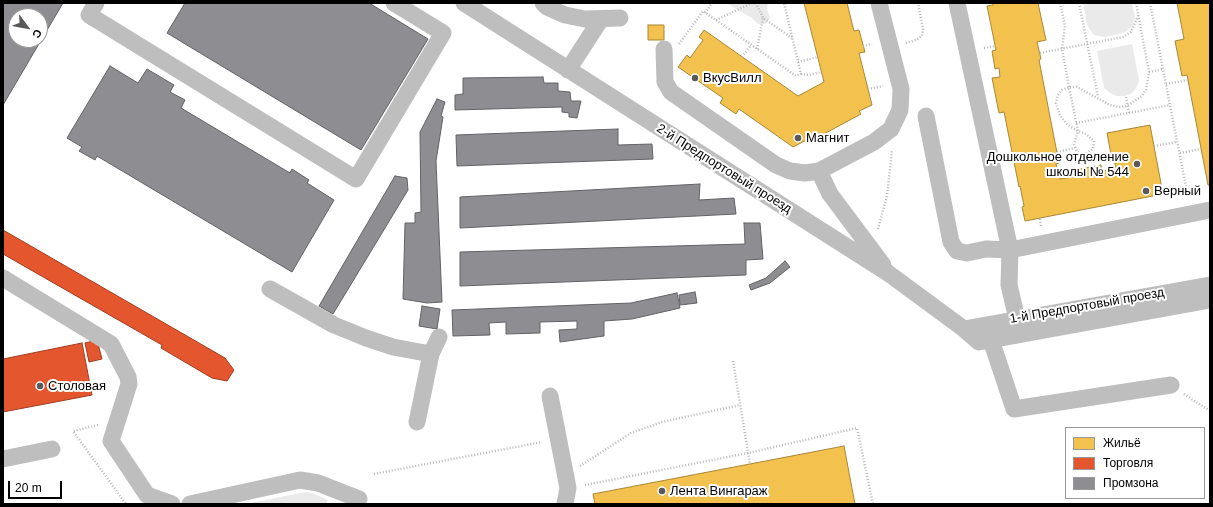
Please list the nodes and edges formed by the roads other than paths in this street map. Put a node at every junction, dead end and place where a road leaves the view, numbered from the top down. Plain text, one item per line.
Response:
1 (96, 3) edge
2 (394, 3) edge
3 (464, 3) edge
4 (543, 3) edge
5 (879, 3) edge
6 (958, 3) edge
7 (620, 18) dead end
8 (601, 19) junction
9 (671, 50) road end
10 (568, 70) junction
11 (926, 116) dead end
12 (820, 171) junction
13 (1210, 210) edge
14 (1010, 250) junction
15 (888, 273) junction
16 (3, 278) edge
17 (1210, 284) edge
18 (270, 288) dead end
19 (1210, 300) edge
20 (1017, 319) junction
21 (964, 328) junction
22 (439, 337) dead end
23 (985, 341) junction
24 (431, 354) junction
25 (1171, 385) road end
26 (550, 396) dead end
27 (417, 422) dead end
28 (52, 449) dead end
29 (3, 459) edge
30 (566, 489) edge
31 (359, 499) dead end
32 (172, 504) edge
33 (190, 504) edge

1 - 2 street
3 - 10 street, 2-й Предпортовый проезд
4 - 8 street
5 - 12 street
6 - 14 street
7 - 8 street
8 - 10 street
9 - 12 street
10 - 15 street, 2-й Предпортовый проезд
11 - 14 street
12 - 15 street
13 - 14 street
14 - 20 street
15 - 21 street, 2-й Предпортовый проезд
16 - 32 street
17 - 20 street, 1-й Предпортовый проезд
18 - 24 street
19 - 23 street, 1-й Предпортовый проезд
20 - 21 street, 1-й Предпортовый проезд
21 - 23 street, 2-й Предпортовый проезд
22 - 24 street
23 - 25 street
24 - 27 street
26 - 30 street
28 - 29 street
31 - 33 street

